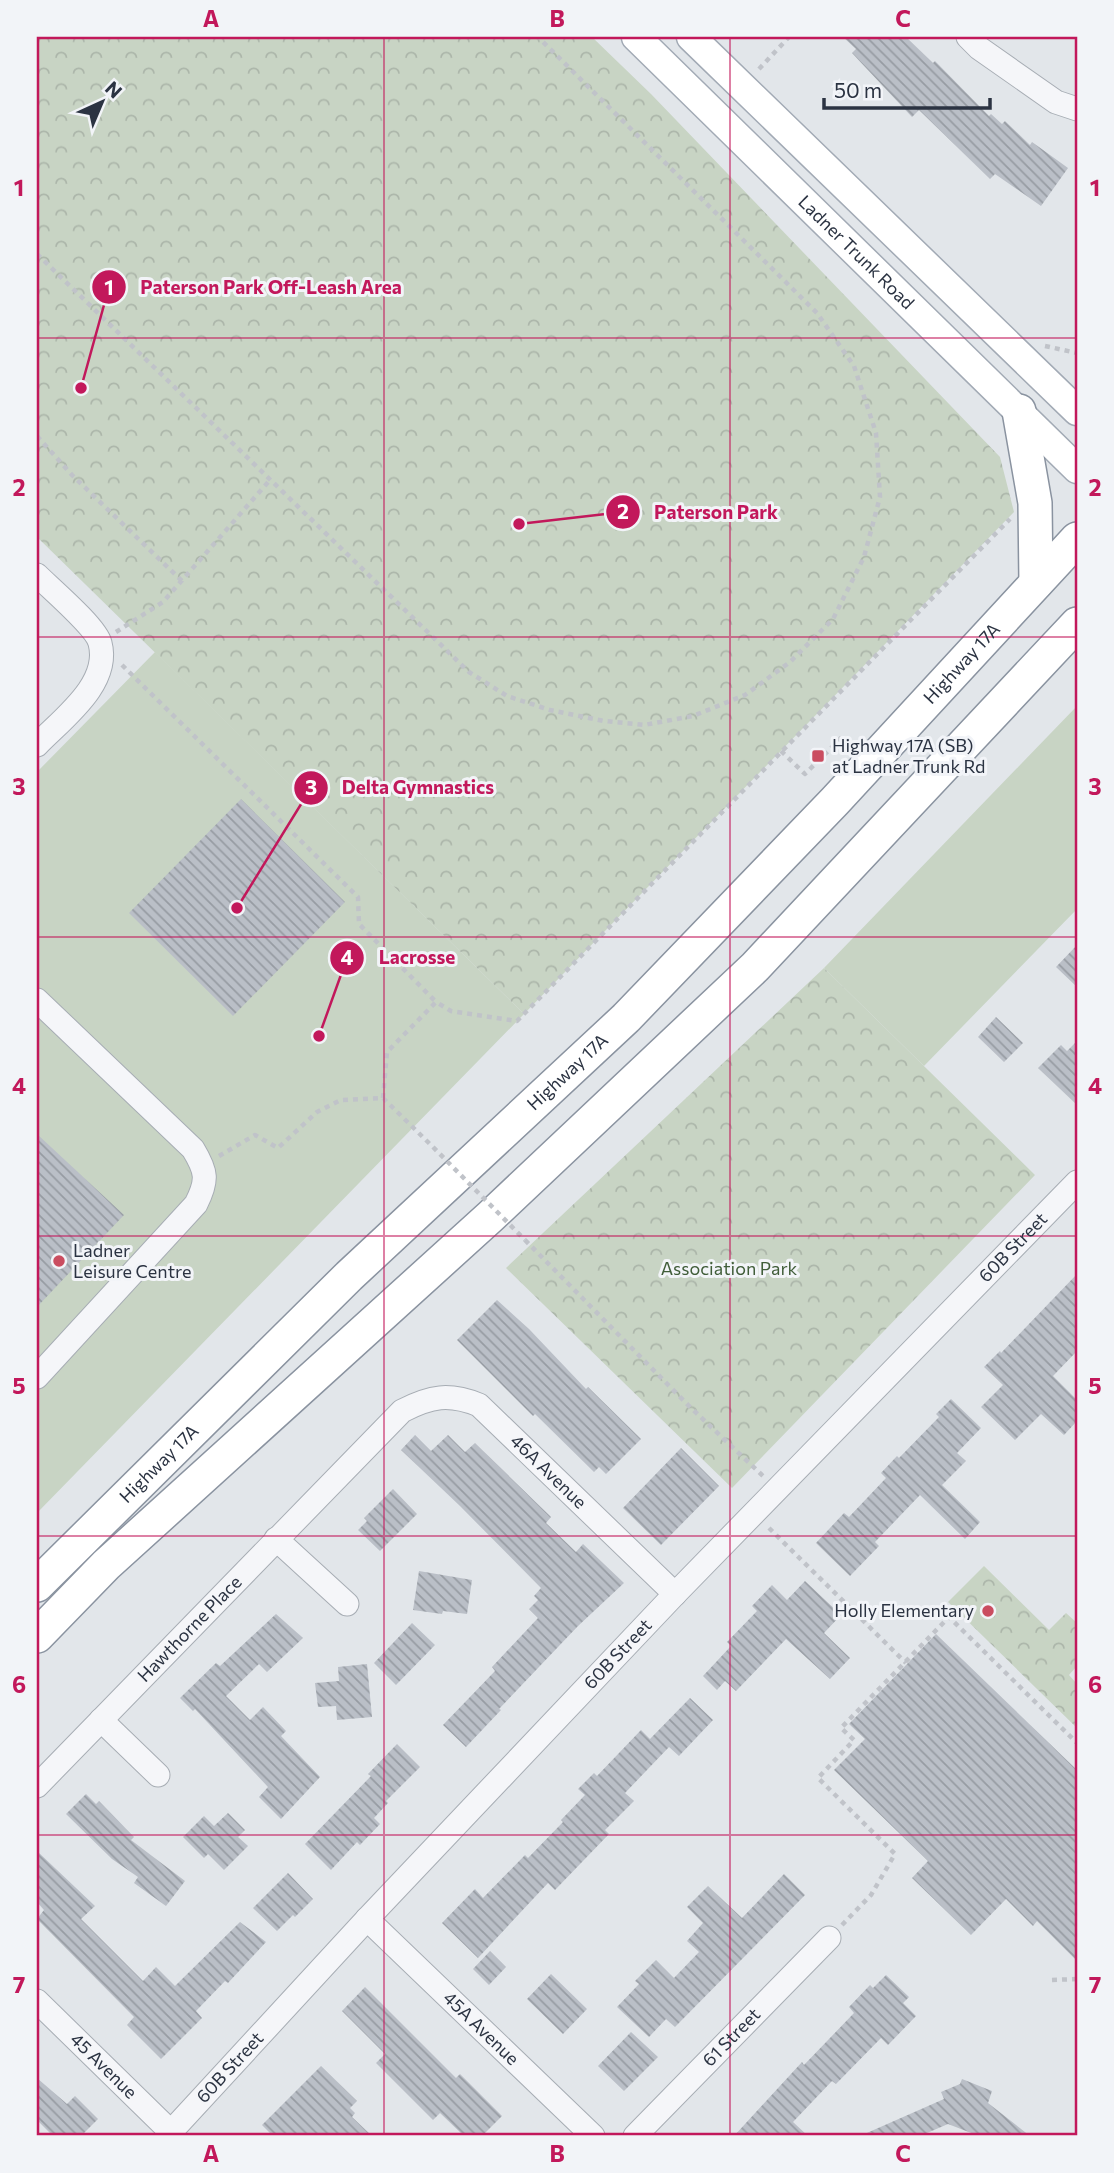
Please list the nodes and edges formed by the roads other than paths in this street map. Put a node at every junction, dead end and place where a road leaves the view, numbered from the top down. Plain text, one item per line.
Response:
1 (636, 37) edge
2 (691, 37) edge
3 (968, 37) edge
4 (1067, 106) edge
5 (1075, 407) edge
6 (1019, 411) junction
7 (1077, 469) edge
8 (1077, 538) edge
9 (37, 575) edge
10 (1037, 583) junction
11 (1077, 625) edge
12 (37, 745) edge
13 (37, 1000) edge
14 (1077, 1182) edge
15 (37, 1377) edge
16 (402, 1411) joint
17 (276, 1539) junction
18 (37, 1585) edge
19 (675, 1594) junction
20 (347, 1604) dead end
21 (37, 1636) edge
22 (101, 1720) junction
23 (158, 1775) dead end
24 (37, 1786) edge
25 (367, 1919) junction
26 (829, 1938) road end
27 (37, 2001) edge
28 (169, 2134) edge
29 (593, 2136) edge
30 (635, 2136) edge

1 - 6 main road, Ladner Trunk Road
2 - 5 main road
3 - 4 street
6 - 7 main road, Ladner Trunk Road
6 - 10 highway
8 - 10 highway, Highway 17A
9 - 12 street
10 - 18 highway, Highway 17A
11 - 21 highway
13 - 15 street
14 - 19 street, 60B Street
16 - 17 street, Hawthorne Place
16 - 19 street, 46A Avenue
17 - 20 street
17 - 22 street, Hawthorne Place
19 - 25 street, 60B Street
22 - 23 street
22 - 24 street, Hawthorne Place
25 - 28 street, 60B Street
25 - 29 street, 45A Avenue
26 - 30 street, 61 Street
27 - 28 street, 45 Avenue

